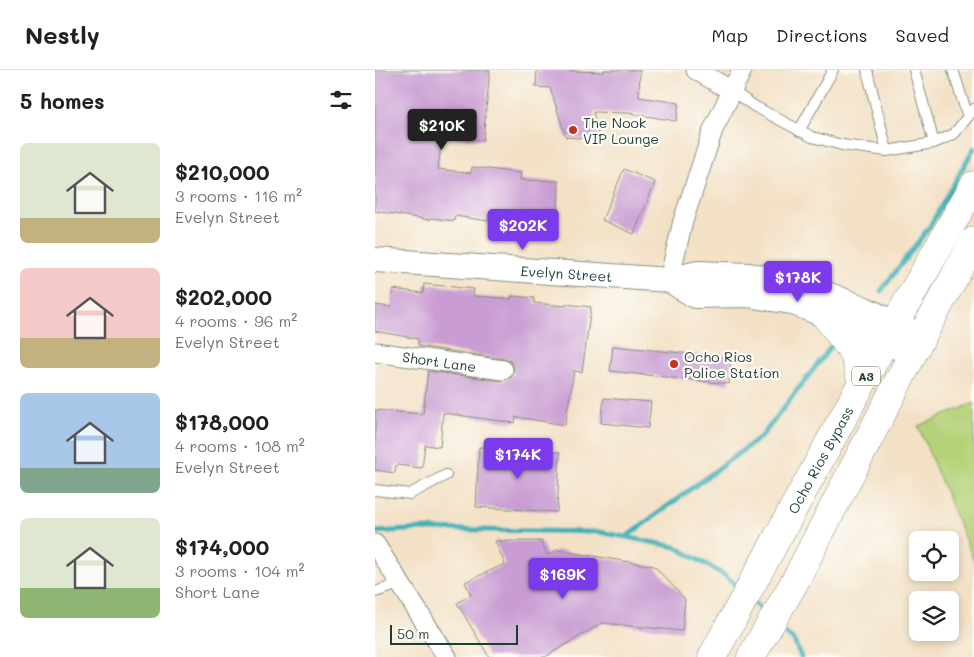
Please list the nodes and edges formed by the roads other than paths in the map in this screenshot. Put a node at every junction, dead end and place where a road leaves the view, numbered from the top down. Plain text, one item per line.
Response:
1 (696, 70) edge
2 (742, 70) edge
3 (833, 70) edge
4 (867, 70) edge
5 (914, 70) edge
6 (953, 70) edge
7 (731, 91) junction
8 (971, 113) edge
9 (799, 131) junction
10 (934, 143) junction
11 (887, 152) junction
12 (974, 185) edge
13 (974, 241) edge
14 (375, 260) edge
15 (669, 280) junction
16 (824, 314) junction
17 (890, 332) junction
18 (917, 346) junction
19 (375, 352) edge
20 (503, 370) dead end
21 (862, 383) junction
22 (446, 475) dead end
23 (375, 490) edge
24 (376, 545) edge
25 (400, 584) junction
26 (375, 592) edge
27 (754, 652) edge
28 (447, 657) edge
29 (713, 657) edge

1 - 7 street
2 - 7 street
3 - 9 lane
4 - 11 lane
5 - 10 lane
6 - 8 lane
7 - 9 lane
7 - 15 street
8 - 10 lane
9 - 11 lane
10 - 11 lane
12 - 17 main road, Ocho Rios Bypass / A3
13 - 18 main road, A3
14 - 15 street, Evelyn Street
15 - 16 street, Evelyn Street
15 - 17 street, Evelyn Street
16 - 17 street, Evelyn Street
16 - 21 main road
17 - 18 street, Evelyn Street
17 - 21 main road, Ocho Rios Bypass / A3
18 - 27 main road, A3
19 - 20 street, Short Lane
21 - 29 main road, Ocho Rios Bypass / A3
22 - 23 lane
24 - 25 street
25 - 26 lane
25 - 28 street

